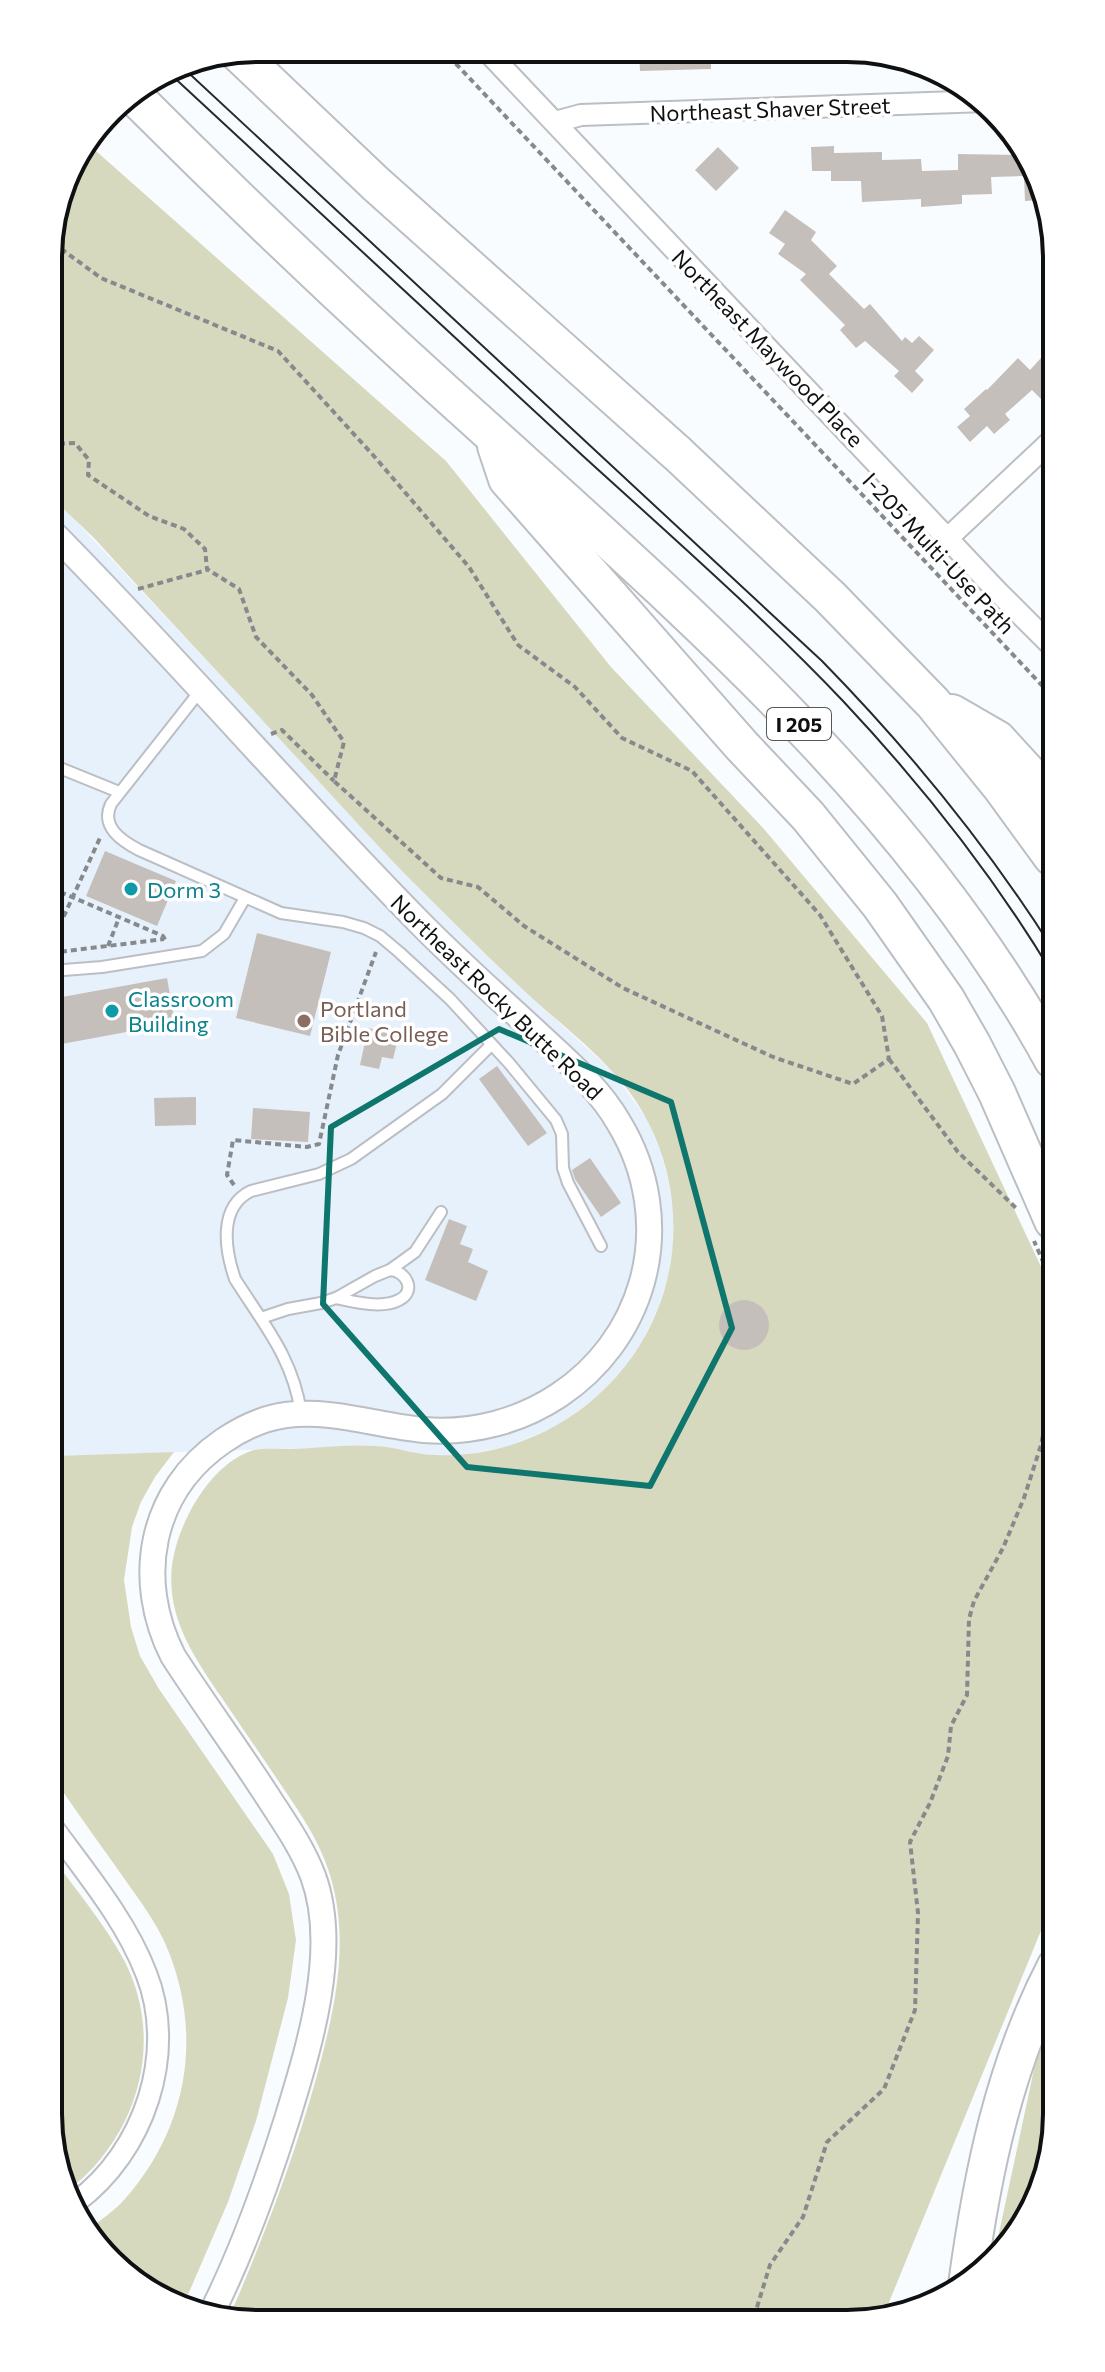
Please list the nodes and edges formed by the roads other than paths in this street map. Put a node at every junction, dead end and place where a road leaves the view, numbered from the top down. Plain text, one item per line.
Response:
1 (497, 62) edge
2 (248, 63) edge
3 (140, 102) edge
4 (964, 102) edge
5 (555, 122) junction
6 (492, 435) junction
7 (1043, 449) edge
8 (949, 537) junction
9 (62, 542) edge
10 (1043, 636) edge
11 (200, 690) junction
12 (933, 703) junction
13 (62, 769) edge
14 (1043, 789) edge
15 (119, 792) junction
16 (1043, 845) edge
17 (245, 898) junction
18 (62, 970) edge
19 (1043, 1044) edge
20 (491, 1045) junction
21 (441, 1212) dead end
22 (1036, 1225) edge
23 (601, 1246) dead end
24 (390, 1270) junction
25 (336, 1298) junction
26 (261, 1318) junction
27 (301, 1414) junction
28 (62, 1840) edge
29 (1043, 1994) edge
30 (81, 2198) edge
31 (970, 2266) edge
32 (215, 2305) edge

1 - 5 street, Northeast Maywood Place
2 - 12 highway
3 - 6 highway, I 205
4 - 5 street, Northeast Shaver Street
5 - 8 street, Northeast Maywood Place
6 - 19 highway, I 205
6 - 22 highway
7 - 8 street
8 - 10 street, Northeast Maywood Place
9 - 11 street, Northeast Rocky Butte Road
11 - 15 lane
11 - 27 street, Northeast Rocky Butte Road
12 - 14 highway
12 - 16 highway
13 - 15 lane
15 - 17 lane
17 - 18 lane
17 - 20 lane
20 - 23 lane
20 - 26 lane
21 - 24 lane
24 - 25 lane
24 - 25 lane
25 - 26 lane
26 - 27 lane
27 - 32 street, Northeast Rocky Butte Road
28 - 30 street
29 - 31 highway

